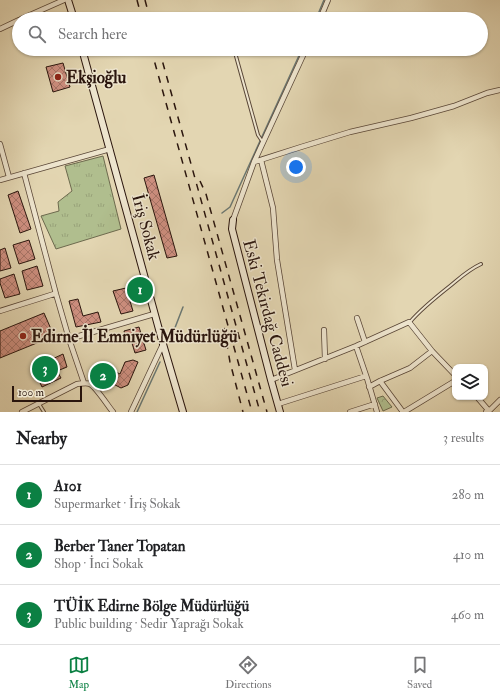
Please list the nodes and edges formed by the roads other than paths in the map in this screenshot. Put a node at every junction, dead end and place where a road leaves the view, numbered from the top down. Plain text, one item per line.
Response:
1 (64, 0) edge
2 (68, 0) edge
3 (328, 0) edge
4 (38, 12) edge
5 (72, 12) edge
6 (323, 12) edge
7 (12, 24) edge
8 (0, 29) edge
9 (84, 56) edge
10 (236, 56) edge
11 (303, 56) edge
12 (500, 90) edge
13 (262, 141) junction
14 (0, 144) edge
15 (110, 149) junction
16 (261, 160) junction
17 (254, 162) junction
18 (24, 173) junction
19 (9, 177) junction
20 (0, 180) edge
21 (233, 220) joint
22 (481, 264) dead end
23 (56, 294) junction
24 (0, 311) edge
25 (154, 314) junction
26 (356, 318) dead end
27 (409, 322) junction
28 (324, 330) dead end
29 (70, 339) junction
30 (365, 342) junction
31 (163, 344) junction
32 (356, 346) junction
33 (432, 351) junction
34 (325, 359) junction
35 (295, 370) junction
36 (452, 371) edge
37 (366, 376) junction
38 (270, 380) junction
39 (380, 381) junction
40 (84, 383) junction
41 (452, 383) edge
42 (369, 387) junction
43 (479, 400) edge
44 (500, 400) edge
45 (38, 403) junction
46 (278, 404) junction
47 (375, 404) junction
48 (487, 411) edge
49 (22, 412) edge
50 (44, 412) edge
51 (113, 412) edge
52 (131, 412) edge
53 (183, 412) edge
54 (280, 412) edge
55 (350, 412) edge
56 (377, 412) edge
57 (404, 412) edge

1 - 4 street
2 - 5 main road
3 - 6 street
7 - 8 street
9 - 15 main road, İriş Sokak
10 - 13 lane
11 - 13 street
12 - 16 street
13 - 17 street
14 - 19 street
15 - 18 street
15 - 25 main road, İriş Sokak
16 - 17 street
16 - 35 street
17 - 21 street
18 - 19 street
18 - 23 street
19 - 20 street
21 - 38 main road, Eski Tekirdağ Caddesi
22 - 27 lane
23 - 24 street
23 - 29 street
25 - 29 street
25 - 31 main road, İriş Sokak
26 - 30 street
27 - 30 street
27 - 33 street
28 - 34 street
29 - 40 street
30 - 32 street
31 - 52 street
31 - 53 main road, İriş Sokak
32 - 34 street
32 - 37 street
33 - 36 street
33 - 39 street
34 - 35 street
35 - 38 street
37 - 42 street
37 - 46 street
38 - 46 main road, Eski Tekirdağ Caddesi
39 - 42 street
39 - 57 street
40 - 45 street
40 - 51 street
41 - 57 street
42 - 47 street
43 - 48 street
44 - 48 street
45 - 49 street
45 - 50 lane
46 - 54 main road, Eski Tekirdağ Caddesi
47 - 55 street
47 - 56 street

